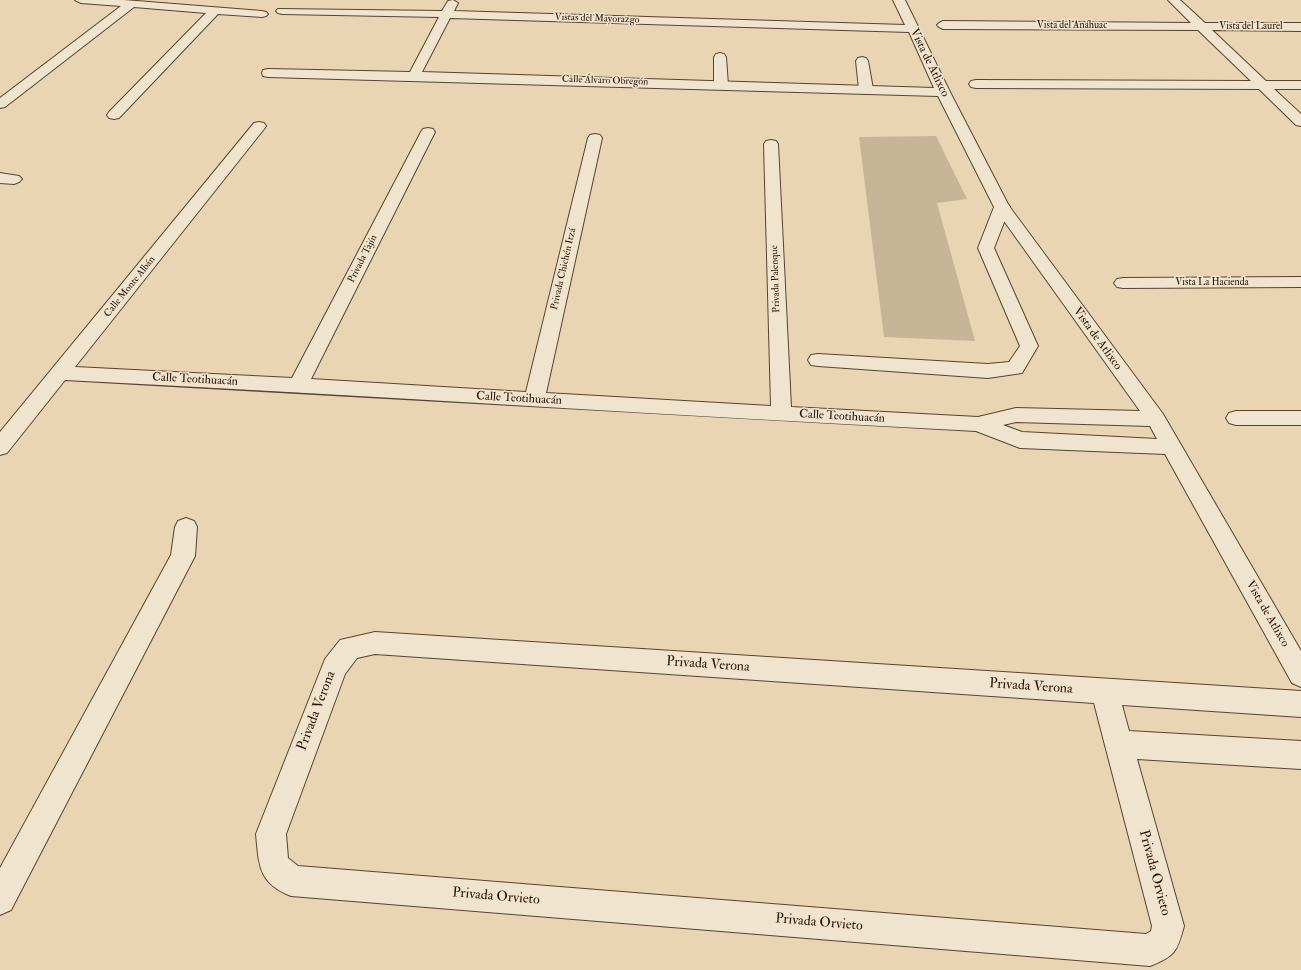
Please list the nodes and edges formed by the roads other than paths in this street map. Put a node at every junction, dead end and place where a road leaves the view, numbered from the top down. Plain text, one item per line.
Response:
1 (81, 0) edge
2 (454, 0) edge
3 (899, 0) edge
4 (1174, 0) edge
5 (131, 4) junction
6 (215, 10) junction
7 (282, 11) dead end
8 (262, 14) dead end
9 (446, 14) junction
10 (943, 25) dead end
11 (1202, 27) junction
12 (1301, 27) edge
13 (913, 29) junction
14 (720, 57) dead end
15 (862, 61) dead end
16 (268, 73) dead end
17 (414, 76) junction
18 (976, 84) dead end
19 (721, 85) junction
20 (1262, 85) junction
21 (1301, 85) edge
22 (866, 89) junction
23 (943, 92) junction
24 (0, 104) edge
25 (114, 115) dead end
26 (1301, 122) edge
27 (259, 126) dead end
28 (428, 132) dead end
29 (595, 138) dead end
30 (771, 144) dead end
31 (1002, 207) junction
32 (1301, 282) edge
33 (1123, 283) dead end
34 (818, 360) dead end
35 (60, 373) junction
36 (298, 385) junction
37 (534, 400) junction
38 (781, 414) junction
39 (1236, 418) dead end
40 (1301, 418) edge
41 (1156, 419) junction
42 (978, 424) junction
43 (0, 447) edge
44 (1172, 447) junction
45 (186, 527) dead end
46 (1301, 675) edge
47 (1105, 692) junction
48 (1301, 704) edge
49 (1120, 744) junction
50 (1301, 755) edge
51 (274, 865) joint
52 (0, 899) edge

1 - 5 street
2 - 9 street
3 - 13 street, Vista de Atlixco
4 - 11 street
5 - 6 street
5 - 24 street
6 - 8 street
6 - 25 street
7 - 9 street, Vistas del Mayorazgo
9 - 13 street, Vistas del Mayorazgo
9 - 17 street
10 - 11 street, Vista del Anáhuac
11 - 12 street, Vista del Laurel
11 - 20 street
13 - 23 street, Vista de Atlixco
14 - 19 street
15 - 22 street
16 - 17 street, Calle Álvaro Obregón
17 - 19 street, Calle Álvaro Obregón
18 - 20 street
19 - 22 street, Calle Álvaro Obregón
20 - 21 street
20 - 26 street
22 - 23 street, Calle Álvaro Obregón
23 - 31 street, Vista de Atlixco
27 - 35 street, Calle Monte Albán
28 - 36 street, Privada Tajín
29 - 37 street, Privada Chichén Itzá
30 - 38 street, Privada Palenque
31 - 34 street
31 - 41 street, Vista de Atlixco
32 - 33 street, Vista La Hacienda
35 - 36 street, Calle Teotihuacán
35 - 43 street, Calle Monte Albán
36 - 37 street, Calle Teotihuacán
37 - 38 street, Calle Teotihuacán
38 - 42 street, Calle Teotihuacán
39 - 40 street
41 - 42 street, Calle Teotihuacán
41 - 44 street, Vista de Atlixco
42 - 44 street, Calle Teotihuacán
44 - 46 street, Vista de Atlixco
45 - 52 street
47 - 48 street, Privada Verona
47 - 49 street, Privada Orvieto
47 - 51 street, Privada Verona
49 - 50 street
49 - 51 street, Privada Orvieto

